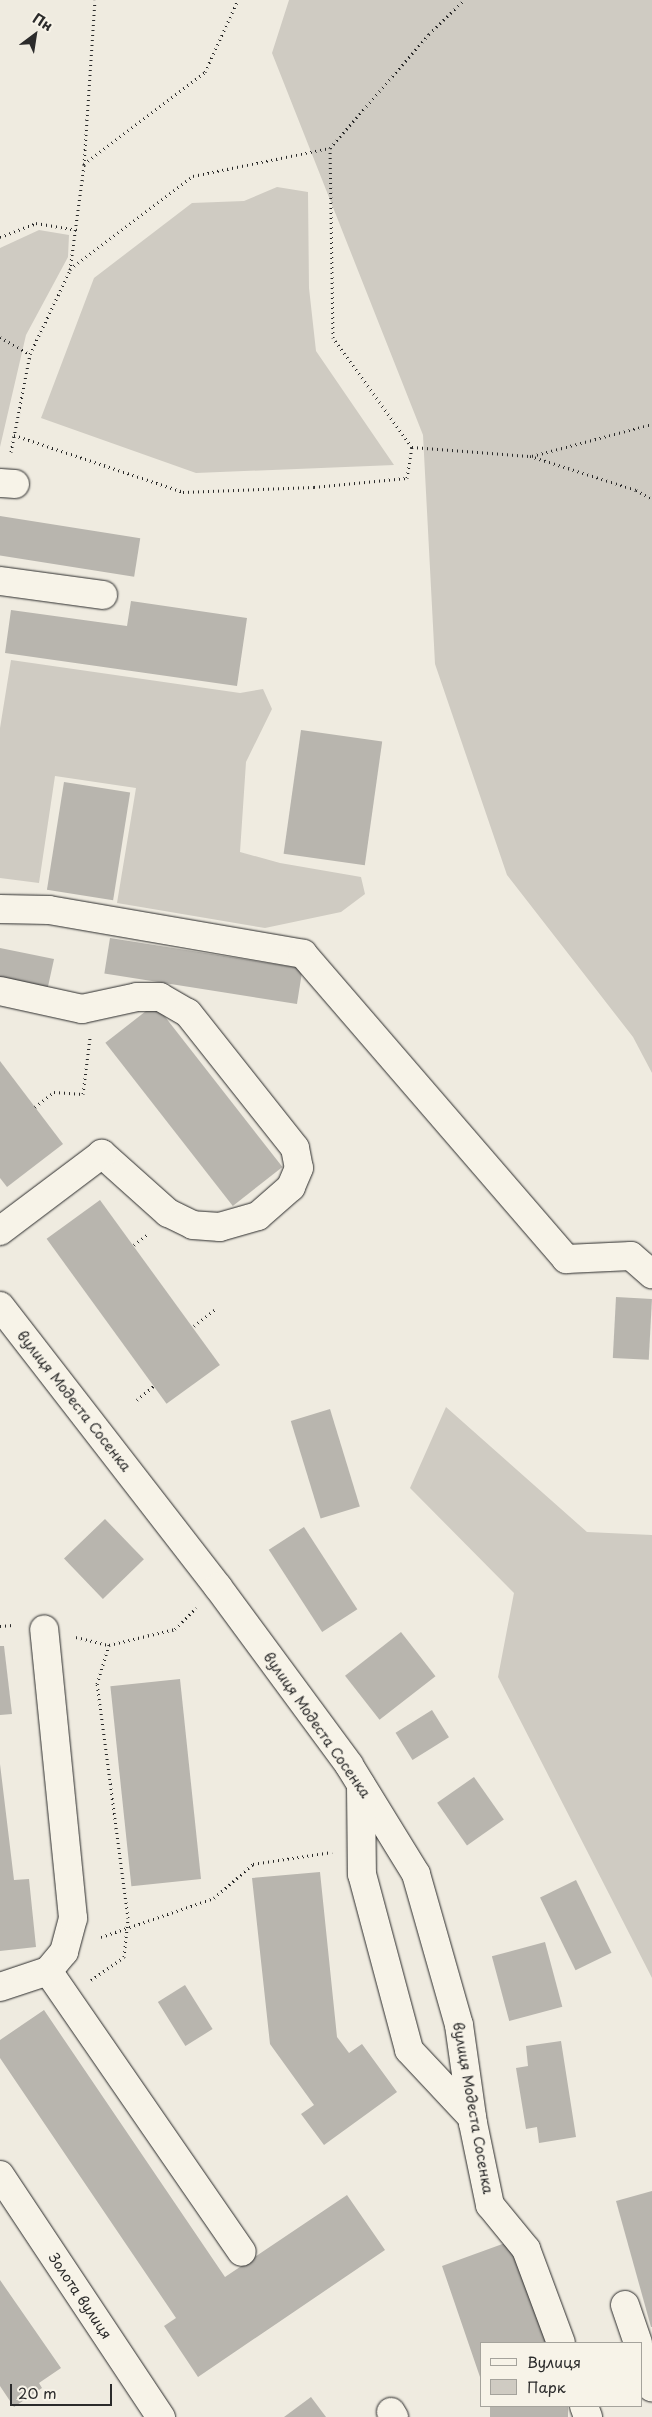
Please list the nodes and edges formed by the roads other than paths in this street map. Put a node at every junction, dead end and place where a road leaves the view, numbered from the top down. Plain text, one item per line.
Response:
1 (0, 581) edge
2 (103, 595) dead end
3 (0, 909) edge
4 (0, 991) edge
5 (0, 1231) edge
6 (652, 1274) edge
7 (0, 1306) edge
8 (44, 1629) road end
9 (362, 1785) junction
10 (56, 1961) junction
11 (0, 1987) edge
12 (472, 2117) junction
13 (0, 2175) edge
14 (242, 2252) dead end
15 (625, 2305) dead end
16 (561, 2342) edge
17 (638, 2342) edge
18 (642, 2355) edge
19 (652, 2387) edge
20 (161, 2417) edge

1 - 2 street
3 - 6 street
4 - 5 street
7 - 9 street, вулиця Модеста Сосенка
8 - 10 street
9 - 12 street, вулиця Модеста Сосенка
9 - 12 street
10 - 11 street
10 - 14 street
12 - 16 street, вулиця Модеста Сосенка
13 - 20 street, Золота вулиця
15 - 17 street
18 - 19 street

